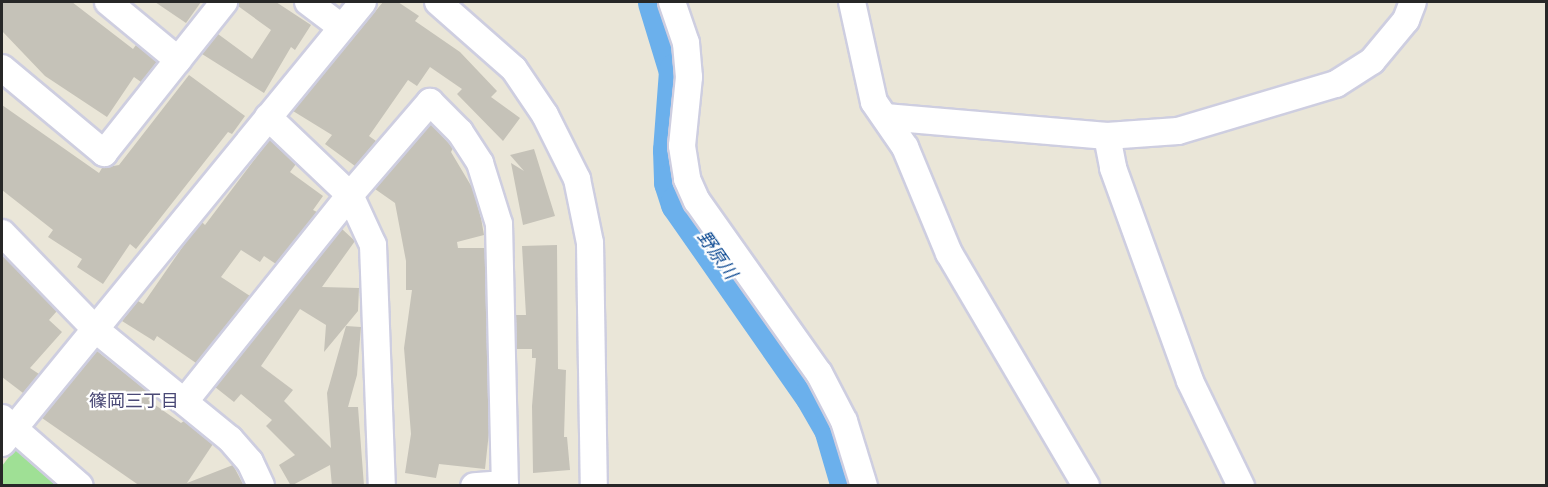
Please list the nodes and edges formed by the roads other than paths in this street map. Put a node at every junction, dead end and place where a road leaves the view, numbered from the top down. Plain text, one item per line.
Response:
1 (108, 2) edge
2 (224, 2) edge
3 (308, 2) edge
4 (363, 2) edge
5 (438, 2) edge
6 (672, 2) edge
7 (852, 2) edge
8 (1413, 2) edge
9 (341, 27) junction
10 (178, 60) junction
11 (2, 68) edge
12 (268, 117) junction
13 (885, 117) junction
14 (1107, 136) junction
15 (350, 195) junction
16 (2, 233) edge
17 (95, 329) junction
18 (185, 401) junction
19 (5, 430) edge
20 (80, 486) edge
21 (261, 486) edge
22 (382, 486) edge
23 (474, 486) edge
24 (594, 486) edge
25 (864, 486) edge
26 (1086, 486) edge
27 (1241, 486) edge

1 - 10 street
2 - 10 street
3 - 9 street
4 - 9 street
5 - 24 street
6 - 25 street
7 - 13 street
8 - 14 street
9 - 12 street
10 - 11 street
12 - 15 street
12 - 17 street
13 - 14 street
13 - 26 street
14 - 27 street
15 - 18 street
15 - 22 street
15 - 23 street
16 - 17 street
17 - 18 street
17 - 19 street
18 - 21 street
19 - 20 street

